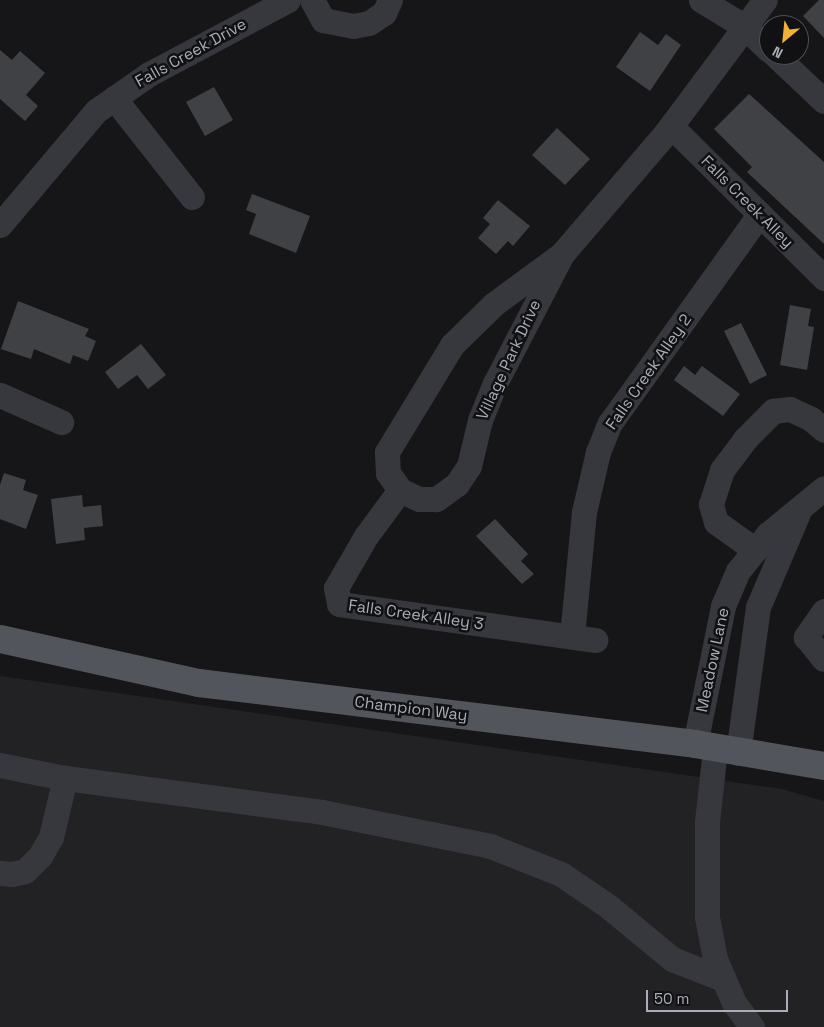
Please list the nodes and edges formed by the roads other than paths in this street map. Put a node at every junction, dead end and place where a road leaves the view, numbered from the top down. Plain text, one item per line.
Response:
1 (288, 0) edge
2 (312, 0) edge
3 (390, 0) edge
4 (701, 0) edge
5 (765, 0) edge
6 (745, 27) junction
7 (759, 40) edge
8 (786, 65) edge
9 (114, 98) junction
10 (824, 101) edge
11 (671, 126) junction
12 (192, 197) dead end
13 (759, 215) junction
14 (0, 225) edge
15 (562, 254) junction
16 (824, 278) edge
17 (0, 396) edge
18 (61, 422) dead end
19 (824, 430) edge
20 (824, 488) edge
21 (400, 490) junction
22 (798, 513) junction
23 (755, 550) junction
24 (824, 611) edge
25 (584, 638) joint
26 (0, 639) edge
27 (824, 659) edge
28 (716, 749) junction
29 (0, 764) edge
30 (824, 766) edge
31 (65, 778) junction
32 (0, 872) edge
33 (723, 979) junction
34 (752, 1027) edge

1 - 9 street, Falls Creek Drive
2 - 3 street
4 - 6 street
5 - 6 street, Village Park Drive
6 - 7 street
6 - 11 street, Village Park Drive
8 - 10 street
9 - 12 street
9 - 14 street, Falls Creek Drive
11 - 13 street, Falls Creek Alley
11 - 15 street, Village Park Drive
13 - 16 street, Falls Creek Alley
13 - 25 street, Falls Creek Alley 2
15 - 21 street, Village Park Drive
15 - 21 street, Village Park Drive
17 - 18 street
19 - 23 street
20 - 22 street, Meadow Lane
21 - 25 street, Falls Creek Alley 3
22 - 23 street, Meadow Lane
22 - 28 street, Meadow Lane
23 - 28 street, Meadow Lane
24 - 27 street
26 - 28 main road, Champion Way
28 - 30 main road, Champion Way
28 - 33 street
29 - 31 street
31 - 32 street
31 - 33 street
33 - 34 street

